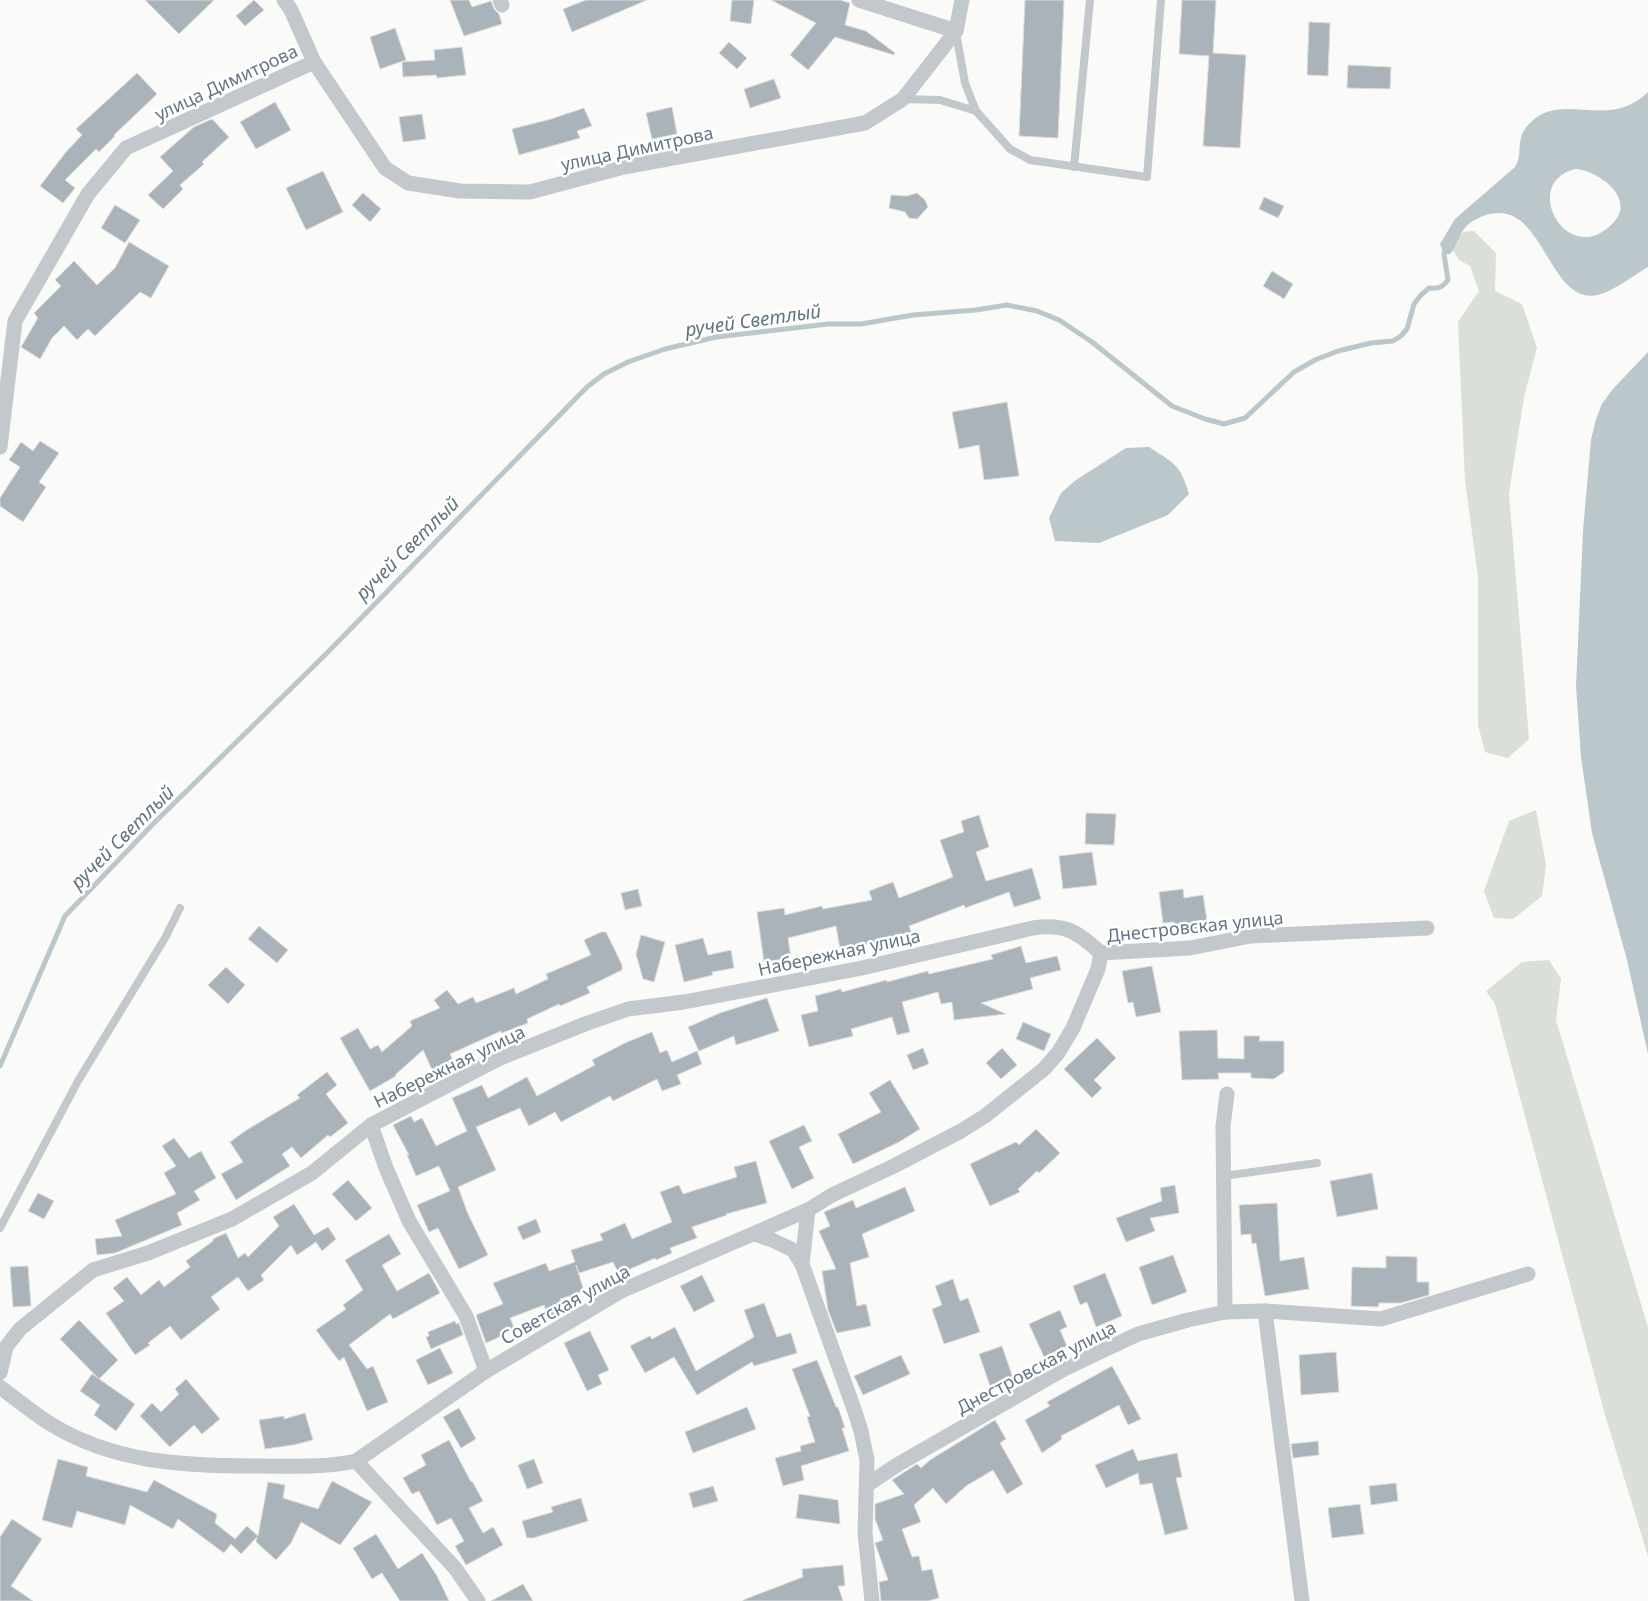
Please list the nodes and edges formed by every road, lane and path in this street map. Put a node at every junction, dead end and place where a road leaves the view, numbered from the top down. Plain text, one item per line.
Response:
1 (859, 0) edge
2 (962, 0) edge
3 (1090, 0) edge
4 (1161, 0) edge
5 (288, 3) edge
6 (956, 31) junction
7 (314, 62) junction
8 (903, 100) junction
9 (976, 111) junction
10 (1074, 168) junction
11 (0, 446) edge
12 (180, 908) dead end
13 (1427, 928) dead end
14 (1101, 953) junction
15 (1227, 1094) dead end
16 (371, 1125) junction
17 (1317, 1163) dead end
18 (1224, 1176) junction
19 (808, 1210) junction
20 (0, 1228) edge
21 (754, 1234) junction
22 (802, 1264) junction
23 (1528, 1274) dead end
24 (1264, 1311) junction
25 (1225, 1312) junction
26 (3, 1342) edge
27 (486, 1371) junction
28 (0, 1373) edge
29 (0, 1387) edge
30 (356, 1460) junction
31 (867, 1485) junction
32 (478, 1601) edge
33 (872, 1601) edge
34 (1302, 1601) edge

1 - 6 street
2 - 6 street, улица Димитрова
3 - 10 lane
4 - 10 lane
5 - 7 street
6 - 8 street, улица Димитрова
6 - 9 lane
7 - 8 street, улица Димитрова
7 - 11 street, улица Димитрова
8 - 9 lane
9 - 10 lane
12 - 20 lane
13 - 14 street, Днестровская улица
14 - 16 street, Набережная улица
14 - 19 street, Днестровская улица
15 - 18 street
16 - 26 street, Набережная улица
16 - 27 street
17 - 18 lane
18 - 25 street
19 - 21 street, Советская улица
19 - 22 street
21 - 22 street
21 - 27 street, Советская улица
22 - 31 street
23 - 24 street, Днестровская улица
24 - 25 street, Днестровская улица
24 - 34 street
25 - 31 street, Днестровская улица
26 - 28 street, Набережная улица
27 - 30 street, Советская улица
29 - 30 street, Советская улица
30 - 32 street
31 - 33 street

